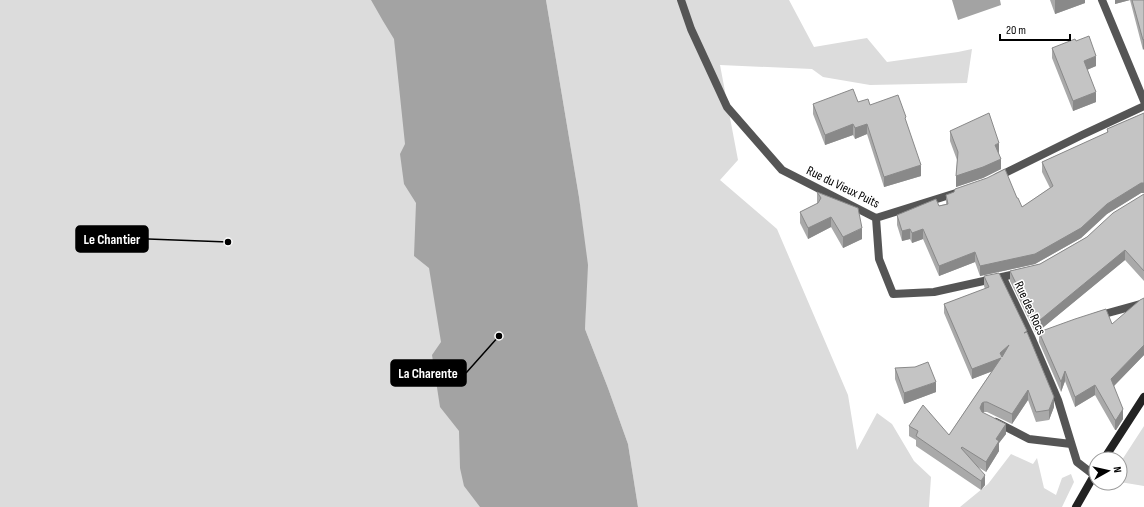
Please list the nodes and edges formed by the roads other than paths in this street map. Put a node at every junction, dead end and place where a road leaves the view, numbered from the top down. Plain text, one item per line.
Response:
1 (681, 0) edge
2 (1102, 0) edge
3 (1144, 101) edge
4 (1144, 106) edge
5 (992, 180) edge
6 (963, 190) edge
7 (876, 218) junction
8 (1030, 271) edge
9 (1003, 278) junction
10 (1144, 303) edge
11 (1088, 318) edge
12 (1144, 397) edge
13 (991, 420) edge
14 (1071, 444) junction
15 (1109, 451) edge
16 (1088, 469) edge
17 (1088, 486) edge
18 (1076, 507) edge

1 - 7 street, Rue du Vieux Puits
2 - 3 street
4 - 5 street
6 - 7 street, Rue du Vieux Puits
7 - 9 street, Rue des Rocs
8 - 9 street
9 - 14 street, Rue des Rocs
10 - 11 street
12 - 15 street
13 - 14 street
14 - 16 street, Rue des Rocs
17 - 18 street

